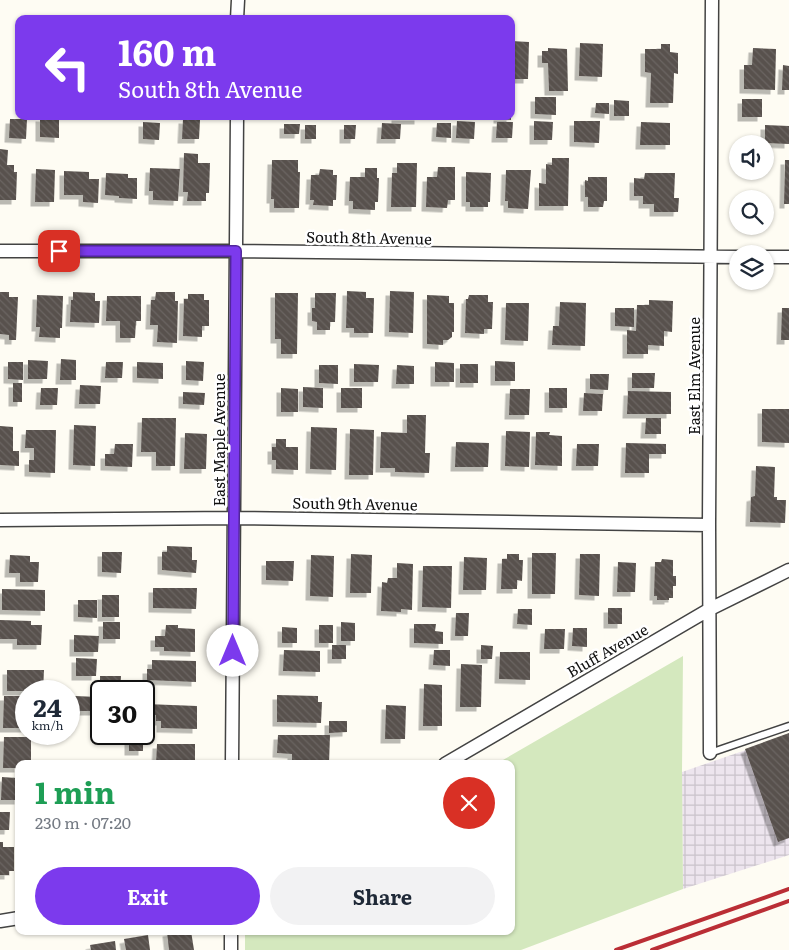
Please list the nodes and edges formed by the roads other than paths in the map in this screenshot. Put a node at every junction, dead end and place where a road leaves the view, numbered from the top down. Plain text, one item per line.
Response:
1 (238, 0) edge
2 (712, 0) edge
3 (237, 15) edge
4 (237, 120) edge
5 (0, 251) edge
6 (236, 251) junction
7 (710, 257) junction
8 (729, 257) edge
9 (774, 257) edge
10 (789, 257) edge
11 (234, 518) junction
12 (0, 520) edge
13 (709, 525) junction
14 (789, 570) edge
15 (710, 609) junction
16 (789, 726) edge
17 (710, 753) joint
18 (232, 760) edge
19 (452, 760) edge
20 (15, 919) edge
21 (0, 921) edge
22 (231, 935) edge
23 (231, 950) edge

1 - 3 street
2 - 7 street, East Elm Avenue
4 - 6 street, East Maple Avenue
5 - 6 street, South 8th Avenue
6 - 7 street, South 8th Avenue
6 - 11 street, East Maple Avenue
7 - 8 street, South 8th Avenue
7 - 13 street, East Elm Avenue
9 - 10 street
11 - 12 street, South 9th Avenue
11 - 13 street, South 9th Avenue
11 - 18 street, East Maple Avenue
13 - 15 street, East Elm Avenue
14 - 15 street, Bluff Avenue
15 - 17 street, East Elm Avenue
15 - 19 street, Bluff Avenue
16 - 17 lane
20 - 21 street
22 - 23 street

